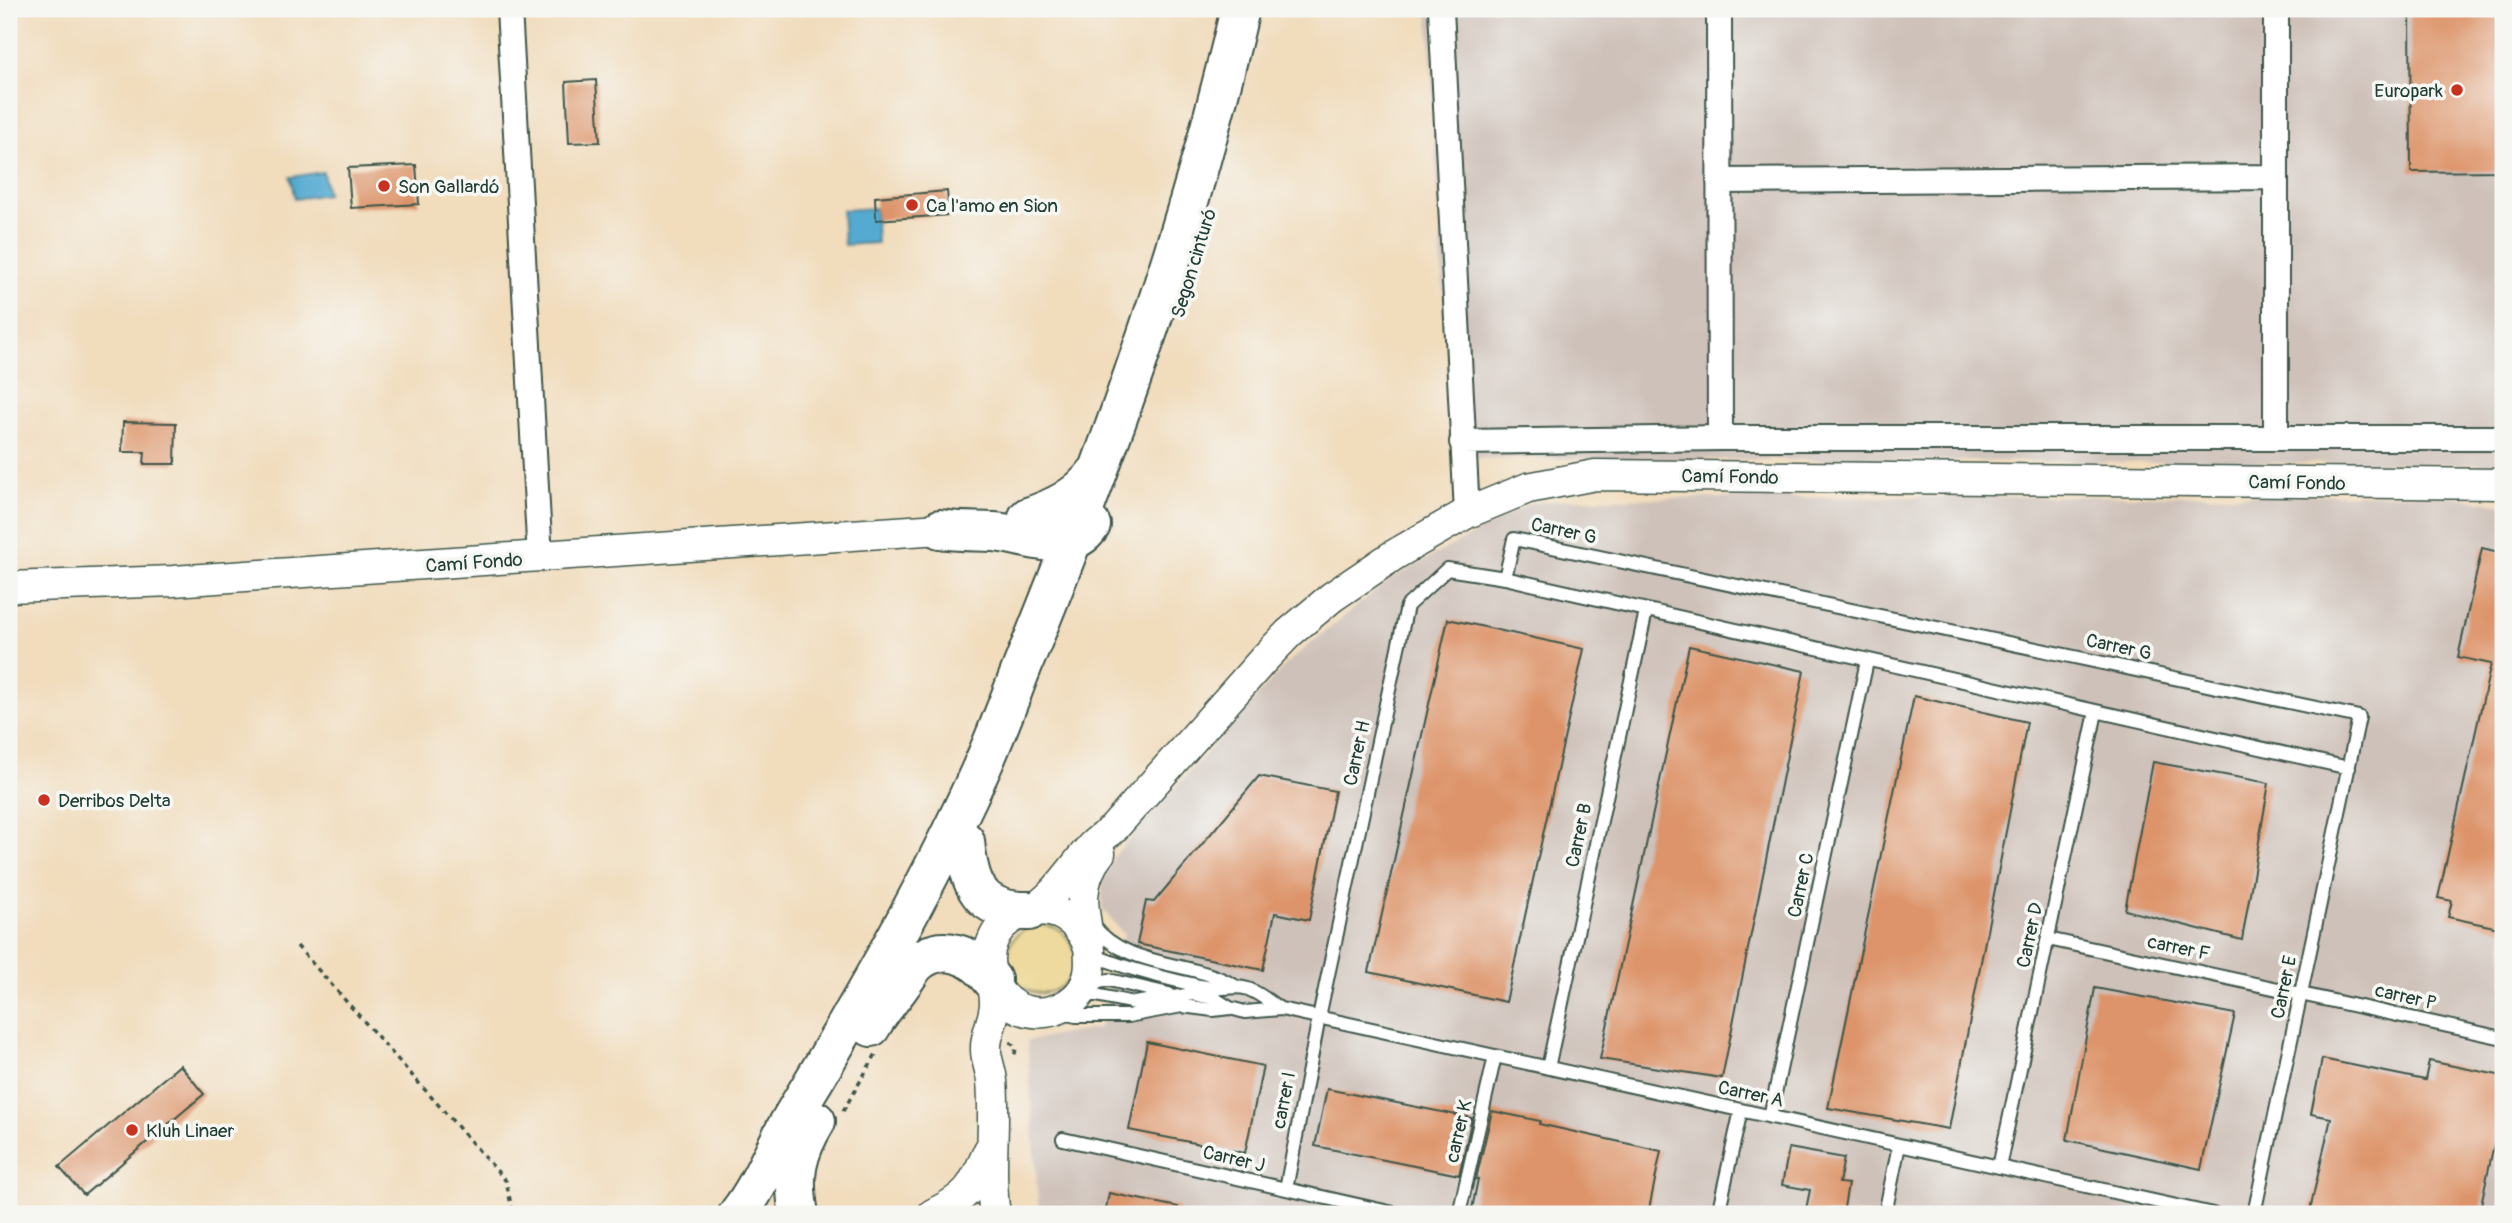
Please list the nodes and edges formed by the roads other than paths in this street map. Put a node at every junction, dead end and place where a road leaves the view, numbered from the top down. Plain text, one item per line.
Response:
1 (509, 9) edge
2 (1240, 9) edge
3 (1258, 9) edge
4 (1441, 9) edge
5 (1719, 9) edge
6 (2276, 9) edge
7 (2276, 177) junction
8 (1719, 181) junction
9 (1212, 197) junction
10 (2276, 437) junction
11 (1720, 438) junction
12 (2503, 438) edge
13 (1462, 442) junction
14 (1105, 459) junction
15 (2503, 484) edge
16 (1467, 513) junction
17 (1019, 526) junction
18 (940, 529) joint
19 (1069, 554) junction
20 (540, 558) junction
21 (1505, 578) junction
22 (9, 587) edge
23 (1646, 611) junction
24 (1867, 660) junction
25 (2096, 712) junction
26 (1006, 733) junction
27 (2349, 768) junction
28 (1112, 830) junction
29 (965, 841) junction
30 (1084, 907) junction
31 (1029, 911) junction
32 (2048, 939) junction
33 (1090, 950) junction
34 (992, 980) junction
35 (1235, 986) junction
36 (2301, 993) junction
37 (1078, 995) junction
38 (1230, 1008) junction
39 (1281, 1009) junction
40 (1045, 1012) junction
41 (878, 1015) junction
42 (1319, 1017) junction
43 (2503, 1038) edge
44 (1495, 1056) junction
45 (1003, 1060) junction
46 (1548, 1068) junction
47 (1741, 1110) junction
48 (1770, 1117) junction
49 (1063, 1139) dead end
50 (992, 1143) junction
51 (1899, 1145) junction
52 (1999, 1167) junction
53 (1286, 1189) junction
54 (738, 1214) edge
55 (797, 1214) edge
56 (934, 1214) edge
57 (975, 1214) edge
58 (995, 1214) edge
59 (1398, 1214) edge
60 (1459, 1214) edge
61 (1718, 1214) edge
62 (1885, 1214) edge
63 (2213, 1214) edge
64 (2254, 1214) edge

1 - 20 street
2 - 14 highway, Segon cinturó
3 - 9 highway, Segon cinturó
4 - 13 street
5 - 8 street
6 - 7 street
7 - 8 street
7 - 10 street
8 - 11 street
9 - 19 highway
9 - 26 highway, Segon cinturó
10 - 11 street
10 - 12 street
11 - 13 street
13 - 16 street
14 - 17 highway
14 - 19 highway, Segon cinturó
15 - 16 street, Camí Fondo
16 - 28 street, Camí Fondo
17 - 18 highway
17 - 19 highway
17 - 26 highway
18 - 20 street, Camí Fondo
19 - 26 highway, Segon cinturó
20 - 22 street, Camí Fondo
21 - 23 lane
21 - 27 lane, Carrer G
21 - 42 lane, Carrer H
23 - 24 lane
23 - 46 lane, Carrer B
24 - 25 lane
24 - 48 lane, Carrer C
25 - 27 lane
25 - 32 lane, Carrer D
26 - 29 highway
26 - 54 highway
27 - 36 lane, Carrer E
28 - 30 street
28 - 31 street
29 - 31 highway
29 - 41 highway
30 - 33 street
30 - 35 lane
31 - 33 street
31 - 34 street
32 - 36 lane, carrer F
32 - 52 lane, Carrer D
33 - 35 lane
33 - 37 street
34 - 40 street
34 - 41 highway
34 - 45 street
35 - 39 lane
36 - 43 lane, carrer P
36 - 64 lane, Carrer E
37 - 38 lane
37 - 40 street
38 - 39 lane
38 - 40 lane
39 - 42 lane, Carrer A
40 - 45 street
41 - 55 highway
42 - 44 lane, Carrer A
42 - 53 lane, carrer I
44 - 46 lane, Carrer A
44 - 60 lane, carrer K
45 - 50 street
46 - 47 lane, Carrer A
47 - 48 lane, Carrer A
47 - 61 lane
48 - 51 lane, Carrer A
49 - 53 lane, Carrer J
50 - 56 street
50 - 58 street
51 - 52 lane, Carrer A
51 - 62 lane
52 - 63 lane, Carrer A
53 - 59 lane, Carrer J
54 - 55 highway
56 - 57 street

